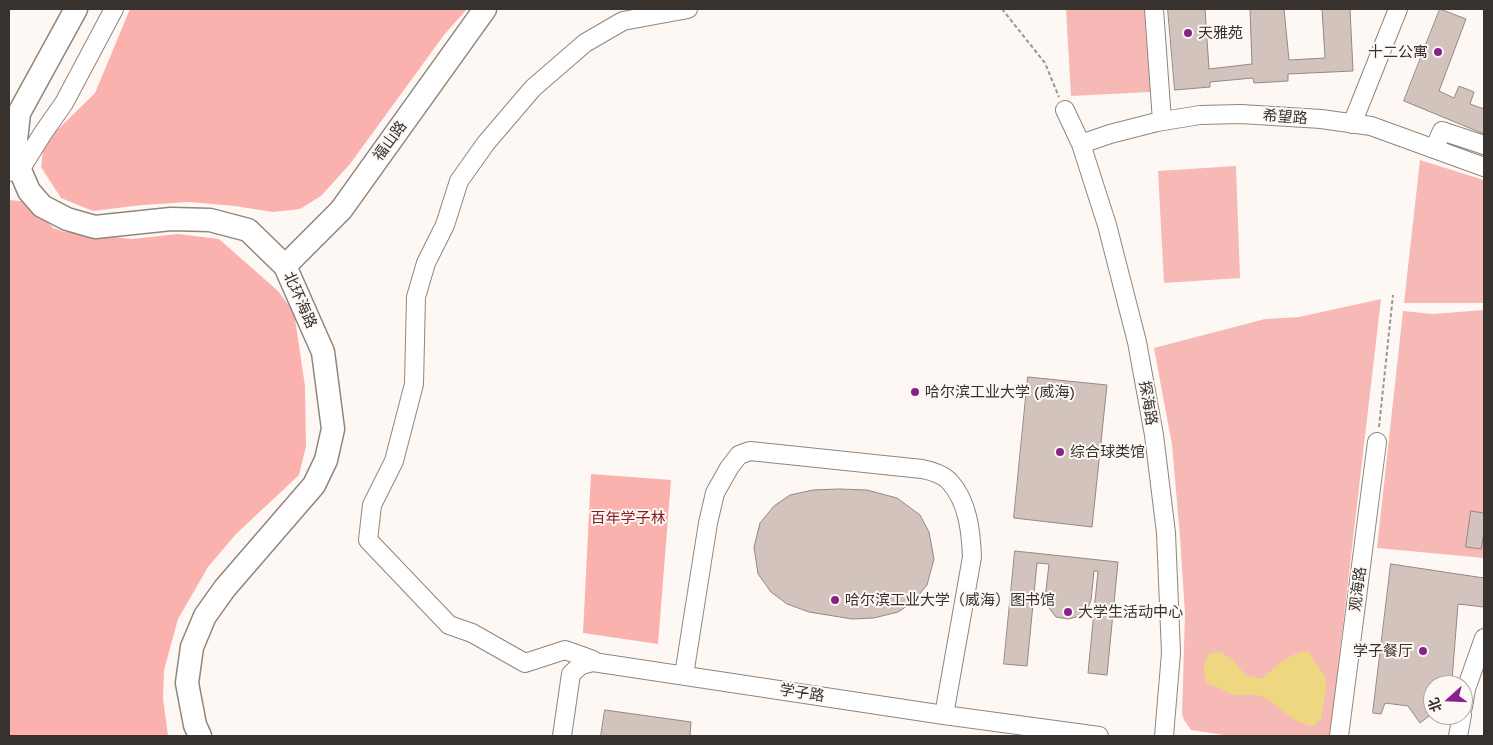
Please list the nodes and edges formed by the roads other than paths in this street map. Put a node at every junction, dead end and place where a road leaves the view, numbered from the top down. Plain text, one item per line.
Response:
1 (76, 9) edge
2 (114, 9) edge
3 (486, 9) edge
4 (688, 9) edge
5 (1154, 9) edge
6 (1398, 9) edge
7 (1065, 110) road end
8 (1162, 121) junction
9 (1352, 124) junction
10 (1081, 144) junction
11 (1484, 145) edge
12 (1434, 149) junction
13 (1484, 167) edge
14 (14, 171) edge
15 (285, 266) junction
16 (1377, 442) road end
17 (1484, 638) edge
18 (593, 660) dead end
19 (684, 675) junction
20 (1471, 675) edge
21 (944, 715) junction
22 (200, 736) edge
23 (562, 736) edge
24 (1099, 736) edge
25 (1164, 736) edge
26 (1339, 736) edge

1 - 14 main road, 北环海路
2 - 14 street
3 - 15 main road, 福山路
4 - 18 street
5 - 8 street
6 - 9 street
7 - 10 street, 探海路
8 - 9 street, 希望路
8 - 10 street, 希望路
9 - 12 street, 希望路
10 - 25 street, 探海路
11 - 12 street
12 - 13 street, 希望路
14 - 15 main road, 北环海路
15 - 22 main road, 北环海路
16 - 26 street, 观海路
17 - 20 street
19 - 21 street, 学子路
19 - 21 street
19 - 23 street, 学子路
21 - 24 street, 学子路

